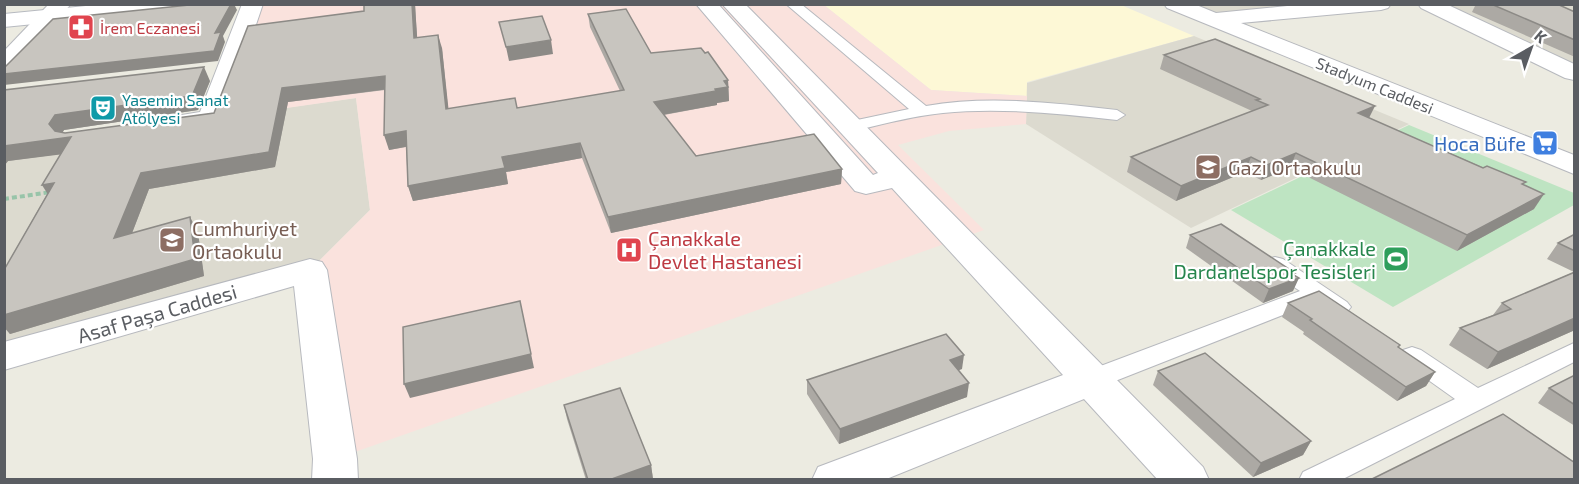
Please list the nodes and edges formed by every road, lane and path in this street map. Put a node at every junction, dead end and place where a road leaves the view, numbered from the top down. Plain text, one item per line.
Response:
1 (175, 4) edge
2 (253, 4) edge
3 (706, 4) edge
4 (732, 4) edge
5 (792, 4) edge
6 (1174, 4) edge
7 (1381, 4) edge
8 (1428, 4) edge
9 (56, 8) edge
10 (4, 10) edge
11 (1214, 20) junction
12 (4, 21) edge
13 (4, 65) edge
14 (1575, 73) edge
15 (922, 111) junction
16 (1117, 115) dead end
17 (154, 127) edge
18 (849, 127) junction
19 (1575, 165) edge
20 (899, 178) junction
21 (57, 191) edge
22 (4, 199) edge
23 (1262, 254) edge
24 (1318, 292) junction
25 (1357, 319) edge
26 (1397, 346) edge
27 (1575, 352) edge
28 (4, 357) edge
29 (1091, 380) junction
30 (1476, 400) junction
31 (335, 480) edge
32 (834, 480) edge
33 (1187, 480) edge
34 (1313, 480) edge

1 - 9 street
2 - 17 street
3 - 20 street
4 - 18 street
5 - 15 lane
6 - 11 street, Stadyum Caddesi
7 - 11 street
8 - 14 street
9 - 10 street
9 - 12 street
9 - 13 street
11 - 19 street, Stadyum Caddesi
15 - 16 lane
15 - 18 lane
18 - 20 street
20 - 29 street
21 - 22 path
23 - 24 lane
24 - 25 lane
24 - 29 lane
26 - 30 lane
27 - 30 lane
28 - 31 street, Asaf Paşa Caddesi
29 - 32 street
29 - 33 street
30 - 34 lane

